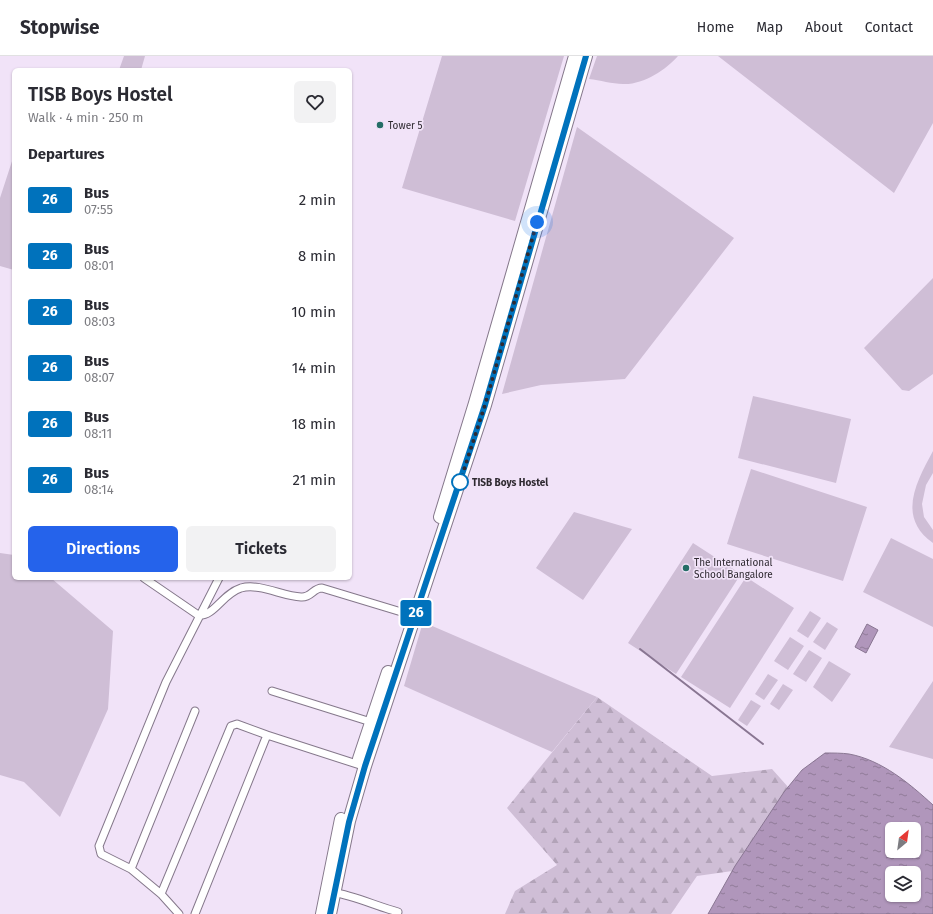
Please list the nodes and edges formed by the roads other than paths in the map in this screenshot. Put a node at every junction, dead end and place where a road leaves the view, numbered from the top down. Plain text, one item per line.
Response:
1 (575, 56) edge
2 (586, 56) edge
3 (147, 580) edge
4 (218, 580) edge
5 (408, 614) junction
6 (200, 615) junction
7 (272, 691) dead end
8 (195, 711) dead end
9 (371, 722) junction
10 (267, 735) junction
11 (361, 765) junction
12 (131, 869) junction
13 (330, 892) junction
14 (161, 894) junction
15 (398, 912) dead end
16 (179, 914) edge
17 (195, 914) edge
18 (322, 914) edge
19 (330, 914) edge

1 - 5 main road
2 - 11 main road
3 - 6 street
4 - 6 street
5 - 6 street
5 - 9 main road
6 - 12 street
7 - 9 street
8 - 12 street
9 - 11 main road
10 - 11 street
10 - 14 street
10 - 17 street
11 - 13 main road
12 - 14 street
13 - 15 street
13 - 18 main road
13 - 19 main road
14 - 16 street

